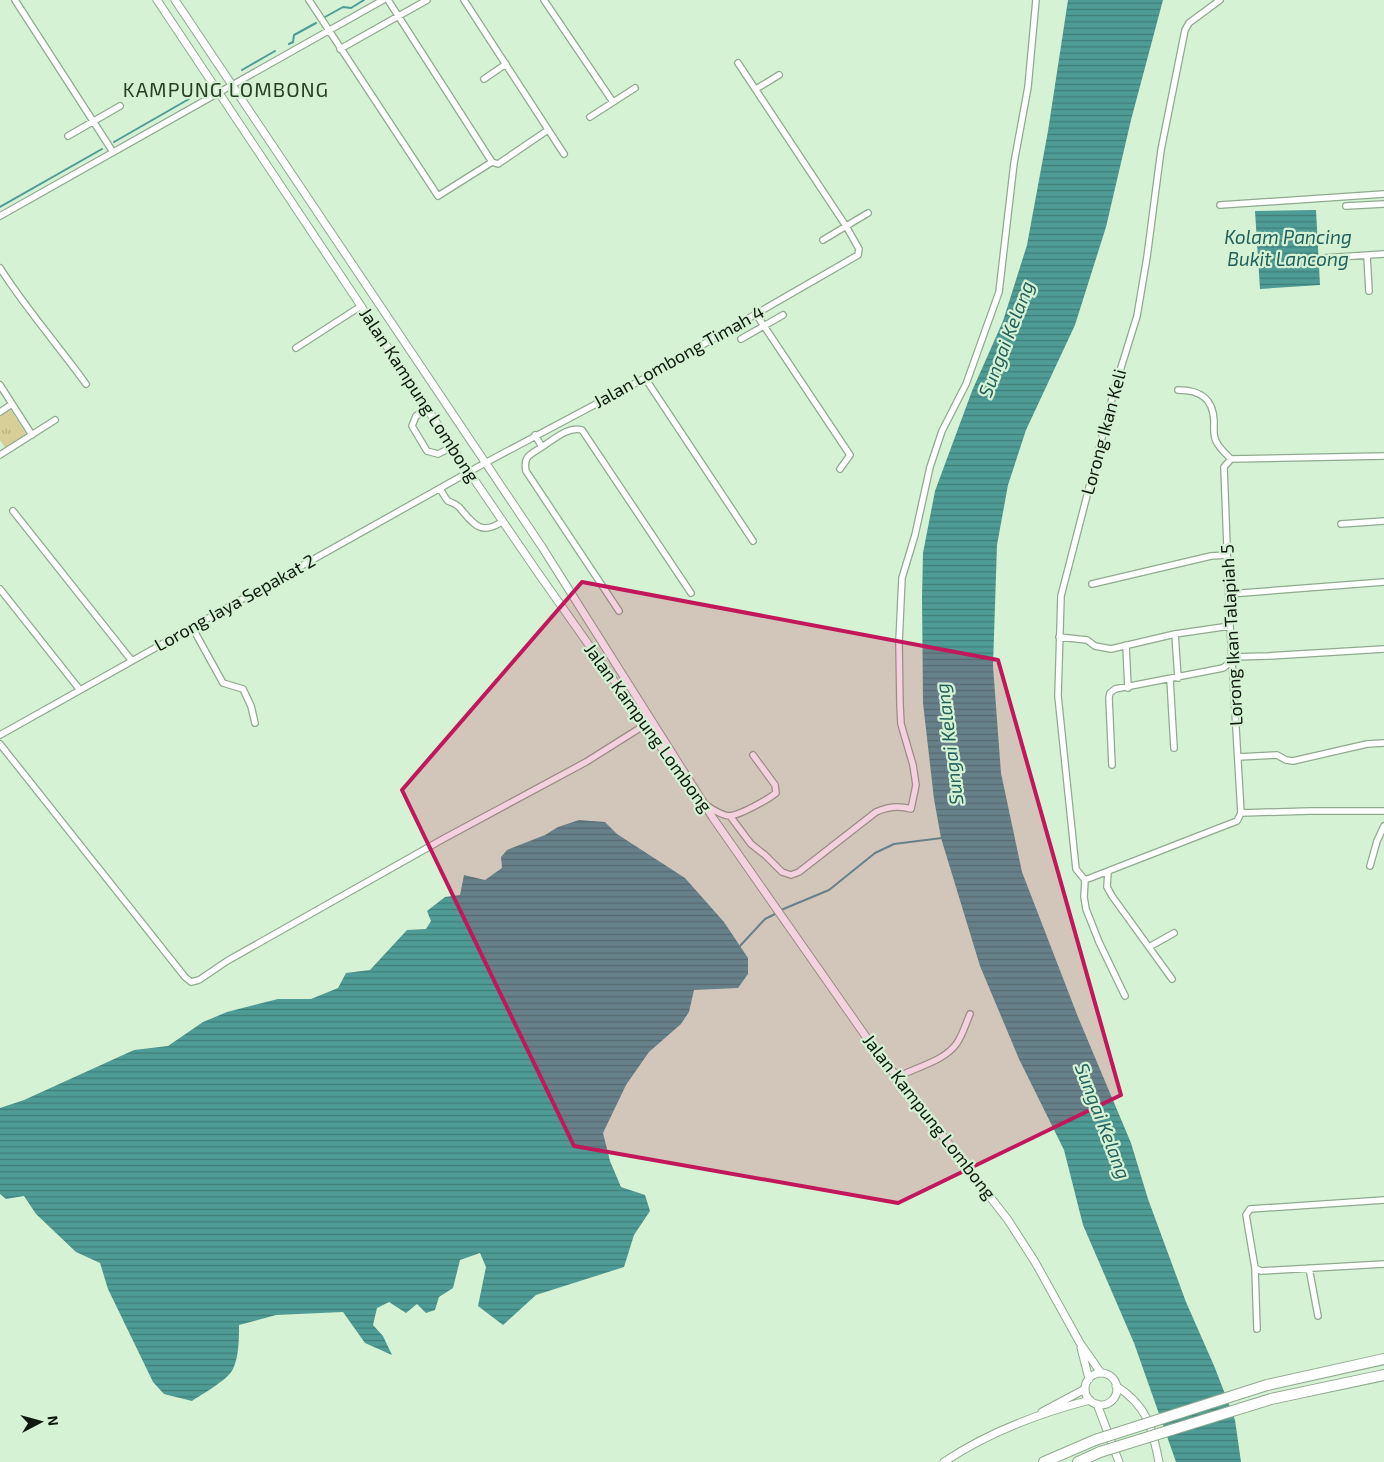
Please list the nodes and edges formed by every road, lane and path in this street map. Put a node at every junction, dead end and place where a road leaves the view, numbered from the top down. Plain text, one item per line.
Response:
1 (15, 0) edge
2 (157, 0) edge
3 (175, 0) edge
4 (309, 0) edge
5 (383, 0) edge
6 (388, 0) edge
7 (427, 0) edge
8 (464, 0) edge
9 (544, 0) edge
10 (1036, 0) edge
11 (1220, 0) edge
12 (398, 17) junction
13 (329, 30) junction
14 (340, 49) junction
15 (738, 62) dead end
16 (506, 64) junction
17 (779, 75) dead end
18 (484, 79) dead end
19 (232, 84) junction
20 (635, 88) dead end
21 (756, 89) junction
22 (218, 92) junction
23 (613, 102) junction
24 (120, 106) dead end
25 (590, 117) dead end
26 (93, 122) junction
27 (548, 130) junction
28 (68, 136) dead end
29 (113, 152) junction
30 (564, 154) dead end
31 (492, 162) junction
32 (1384, 194) edge
33 (1384, 204) edge
34 (1220, 205) dead end
35 (1346, 206) dead end
36 (868, 213) dead end
37 (0, 216) edge
38 (846, 226) junction
39 (823, 240) dead end
40 (1384, 254) edge
41 (1367, 256) junction
42 (1323, 258) dead end
43 (0, 268) edge
44 (1369, 291) dead end
45 (361, 306) junction
46 (756, 314) junction
47 (783, 315) dead end
48 (764, 326) junction
49 (741, 339) dead end
50 (296, 348) dead end
51 (645, 378) junction
52 (86, 384) dead end
53 (0, 385) edge
54 (1178, 390) dead end
55 (12, 404) junction
56 (428, 409) junction
57 (0, 412) edge
58 (56, 420) dead end
59 (32, 434) junction
60 (535, 435) junction
61 (452, 447) junction
62 (542, 447) junction
63 (0, 455) edge
64 (1384, 456) edge
65 (1231, 459) junction
66 (485, 463) junction
67 (840, 469) dead end
68 (470, 471) junction
69 (440, 488) junction
70 (13, 511) dead end
71 (503, 521) junction
72 (1384, 521) edge
73 (1342, 524) dead end
74 (754, 541) dead end
75 (1227, 555) junction
76 (1384, 582) edge
77 (1092, 584) dead end
78 (0, 588) edge
79 (691, 593) dead end
80 (1229, 594) junction
81 (619, 611) dead end
82 (1230, 626) junction
83 (192, 627) junction
84 (1175, 634) junction
85 (1059, 638) junction
86 (1126, 645) junction
87 (1384, 649) edge
88 (1232, 659) junction
89 (132, 661) junction
90 (1178, 678) junction
91 (1170, 679) junction
92 (1128, 688) junction
93 (80, 690) junction
94 (652, 720) junction
95 (255, 723) dead end
96 (644, 725) junction
97 (0, 735) edge
98 (1384, 742) edge
99 (0, 744) edge
100 (1174, 748) dead end
101 (753, 755) dead end
102 (1238, 757) junction
103 (1112, 765) dead end
104 (706, 805) junction
105 (1384, 811) edge
106 (1241, 813) junction
107 (730, 816) junction
108 (713, 818) junction
109 (1384, 826) edge
110 (1370, 866) dead end
111 (1108, 872) junction
112 (1085, 880) junction
113 (1174, 933) dead end
114 (1149, 947) junction
115 (1172, 979) dead end
116 (1125, 996) dead end
117 (970, 1014) dead end
118 (896, 1078) junction
119 (1384, 1200) edge
120 (1384, 1264) edge
121 (1255, 1268) junction
122 (1309, 1268) junction
123 (1318, 1316) dead end
124 (1257, 1329) dead end
125 (1080, 1343) junction
126 (1384, 1359) edge
127 (1101, 1373) junction
128 (1384, 1375) edge
129 (1089, 1379) junction
130 (1116, 1386) junction
131 (1086, 1389) junction
132 (1094, 1402) junction
133 (1020, 1424) junction
134 (944, 1462) edge
135 (1044, 1462) edge
136 (1078, 1462) edge
137 (1119, 1462) edge
138 (1159, 1462) edge

1 - 26 street
2 - 22 street, Jalan Kampung Lombong
3 - 19 street, Jalan Kampung Lombong
4 - 13 street
5 - 13 street
6 - 12 street
7 - 12 street
8 - 16 street
9 - 23 street
10 - 107 street
11 - 85 street, Lorong Ikan Keli
12 - 14 street
12 - 31 street
13 - 14 street
13 - 19 street
14 - 31 street
15 - 21 street
16 - 18 street
16 - 27 street
17 - 21 street
19 - 22 street
19 - 66 street, Jalan Kampung Lombong
20 - 23 street
21 - 38 street
22 - 29 street
22 - 45 street, Jalan Kampung Lombong
23 - 25 street
24 - 26 street
26 - 28 street
26 - 29 street
27 - 30 street
27 - 31 street
29 - 37 street
32 - 34 street
33 - 35 street
36 - 38 street
38 - 39 street
38 - 46 street, Jalan Lombong Timah 4
40 - 41 street
41 - 42 street
41 - 44 street
43 - 52 street
45 - 50 street
45 - 56 street, Jalan Kampung Lombong
46 - 48 street
46 - 51 street, Jalan Lombong Timah 4
47 - 48 street
48 - 49 street
48 - 67 street
51 - 60 street, Jalan Lombong Timah 4
51 - 74 street
53 - 55 street
54 - 65 street
55 - 57 street
55 - 59 street
56 - 61 street, Jalan Kampung Lombong
56 - 61 street
58 - 59 street
59 - 63 street
60 - 62 street
60 - 66 street, Jalan Lombong Timah 4
61 - 68 street, Jalan Kampung Lombong
62 - 79 street
62 - 81 street
64 - 65 street
65 - 75 street, Lorong Ikan Talapiah 5
66 - 68 street, Jalan Lombong Timah 4
66 - 94 street, Jalan Kampung Lombong
68 - 69 street, Lorong Jaya Sepakat 2
68 - 71 street, Jalan Kampung Lombong
69 - 71 street
69 - 83 street, Lorong Jaya Sepakat 2
70 - 89 street
71 - 96 street, Jalan Kampung Lombong
72 - 73 street
75 - 77 street
75 - 80 street, Lorong Ikan Talapiah 5
76 - 80 street
78 - 93 street
80 - 82 street, Lorong Ikan Talapiah 5
82 - 84 street
82 - 88 street, Lorong Ikan Talapiah 5
83 - 89 street, Lorong Jaya Sepakat 2
83 - 95 street
84 - 86 street
84 - 90 street
85 - 86 street
85 - 112 street, Lorong Ikan Keli
86 - 92 street
87 - 88 street
88 - 90 street
88 - 102 street, Lorong Ikan Talapiah 5
89 - 93 street, Lorong Jaya Sepakat 2
90 - 91 street
91 - 92 street
91 - 100 street
92 - 103 street
93 - 97 street, Lorong Jaya Sepakat 2
94 - 96 street
94 - 104 street, Jalan Kampung Lombong
96 - 99 street
96 - 108 street, Jalan Kampung Lombong
98 - 102 street
101 - 107 street
102 - 106 street, Lorong Ikan Talapiah 5
104 - 107 street
104 - 108 street, Jalan Kampung Lombong
105 - 106 street
106 - 111 street
108 - 118 street, Jalan Kampung Lombong
109 - 110 street
111 - 112 street
111 - 114 street
112 - 116 street
113 - 114 street
114 - 115 street
117 - 118 street
118 - 125 street, Jalan Kampung Lombong
119 - 121 street
120 - 122 street
121 - 122 street
121 - 124 street
122 - 123 street
125 - 127 street
125 - 129 street
126 - 135 highway, bridge
127 - 129 street
127 - 130 street
128 - 136 highway, bridge
129 - 131 street
130 - 132 street
130 - 138 street
131 - 132 street
131 - 133 street
132 - 133 street
132 - 137 street
133 - 134 street

